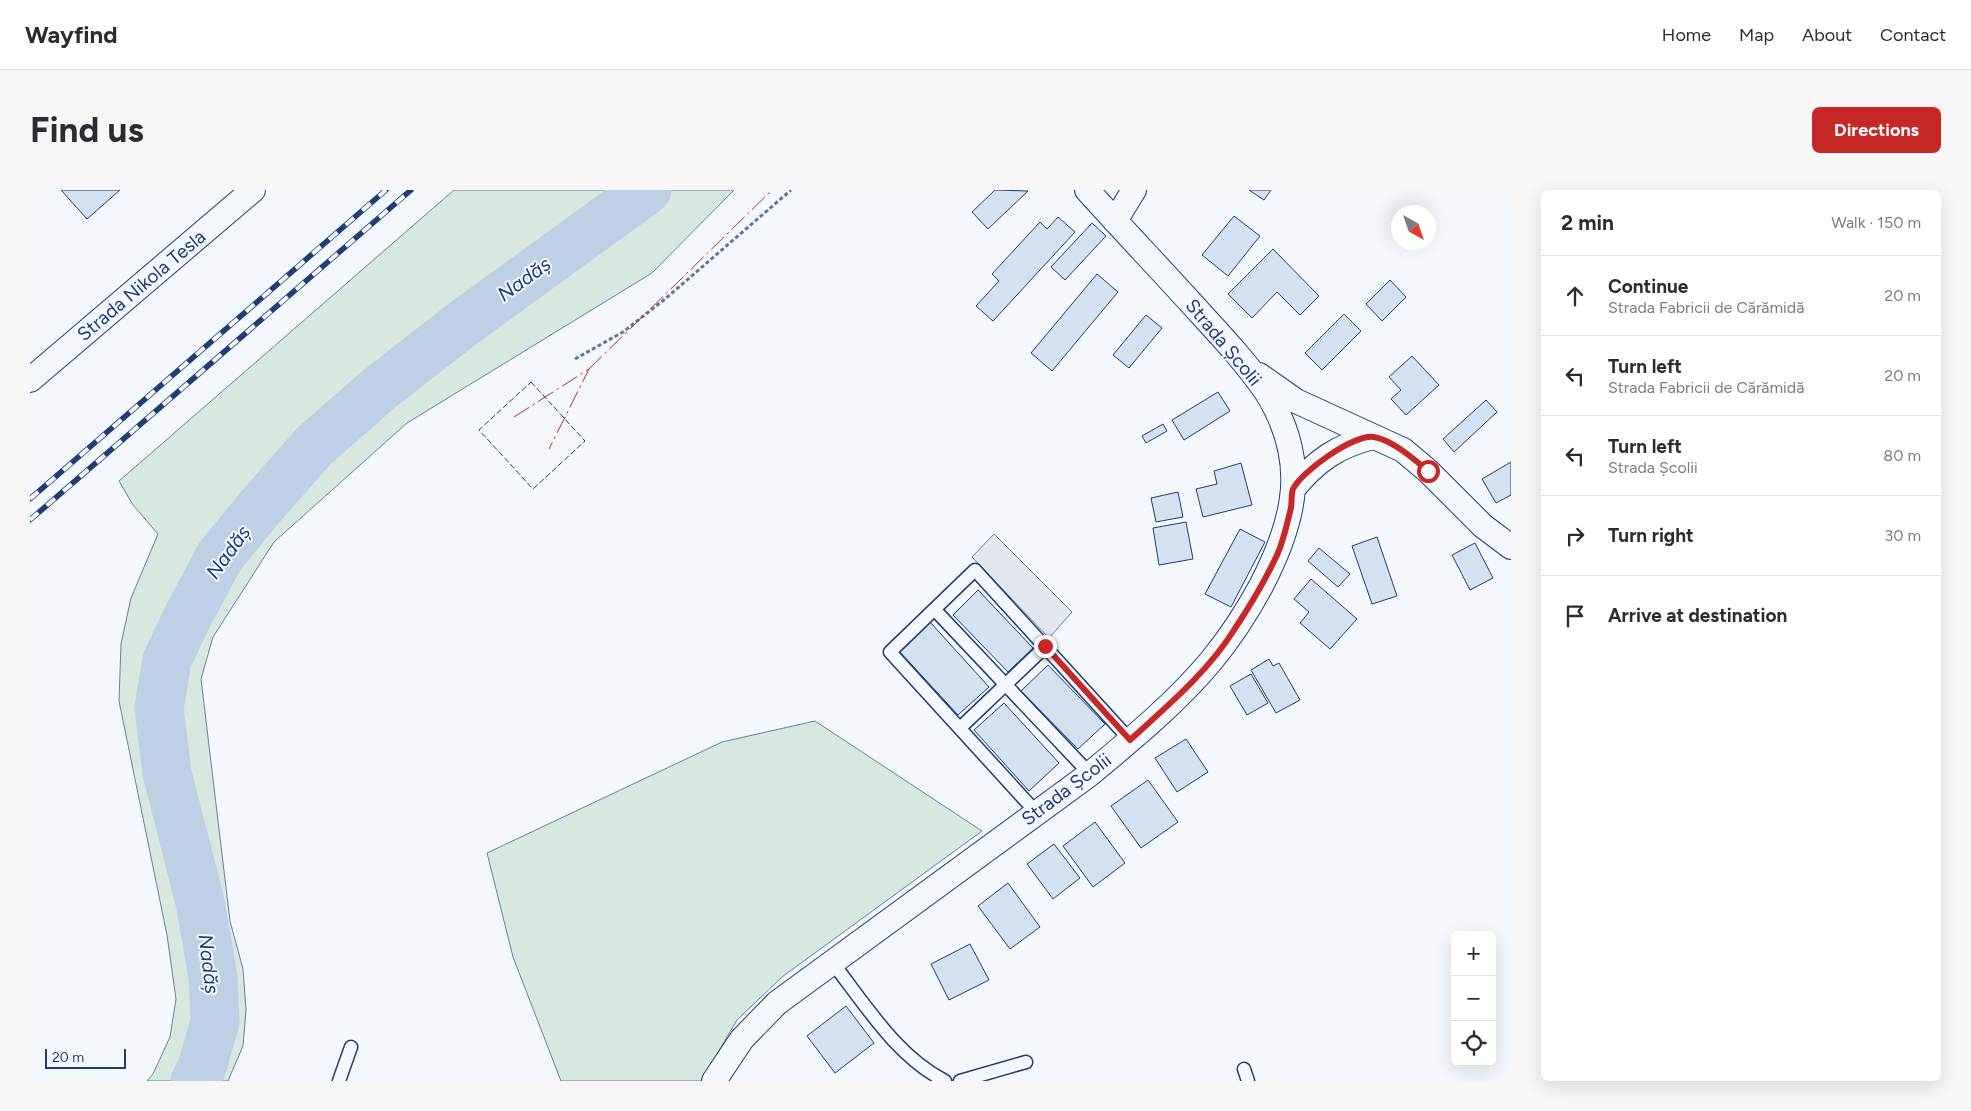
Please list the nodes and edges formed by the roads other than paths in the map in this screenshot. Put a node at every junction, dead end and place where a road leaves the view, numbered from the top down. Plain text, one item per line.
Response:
1 (253, 190) edge
2 (1087, 190) edge
3 (1134, 190) edge
4 (1115, 220) junction
5 (1248, 366) junction
6 (30, 380) edge
7 (1373, 437) junction
8 (1293, 489) junction
9 (1511, 547) edge
10 (935, 610) junction
11 (1045, 646) junction
12 (1006, 684) junction
13 (960, 728) junction
14 (1130, 740) junction
15 (1090, 774) junction
16 (1036, 812) junction
17 (832, 962) junction
18 (351, 1047) dead end
19 (1026, 1062) dead end
20 (339, 1081) edge
21 (714, 1081) edge
22 (945, 1081) edge
23 (960, 1081) edge

1 - 6 street, Strada Nikola Tesla
2 - 4 street, Strada Școlii
3 - 4 street
4 - 5 street, Strada Școlii
5 - 7 street
5 - 8 street, Strada Școlii
7 - 8 street
7 - 9 street
8 - 14 street, Strada Școlii
10 - 11 lane
10 - 12 lane
10 - 13 lane
11 - 12 lane
11 - 14 lane
12 - 13 lane
12 - 15 lane
13 - 16 lane
14 - 15 street, Strada Școlii
15 - 16 street, Strada Școlii
16 - 17 street, Strada Școlii
17 - 21 street, Strada Școlii
17 - 22 lane
18 - 20 lane
19 - 23 lane

